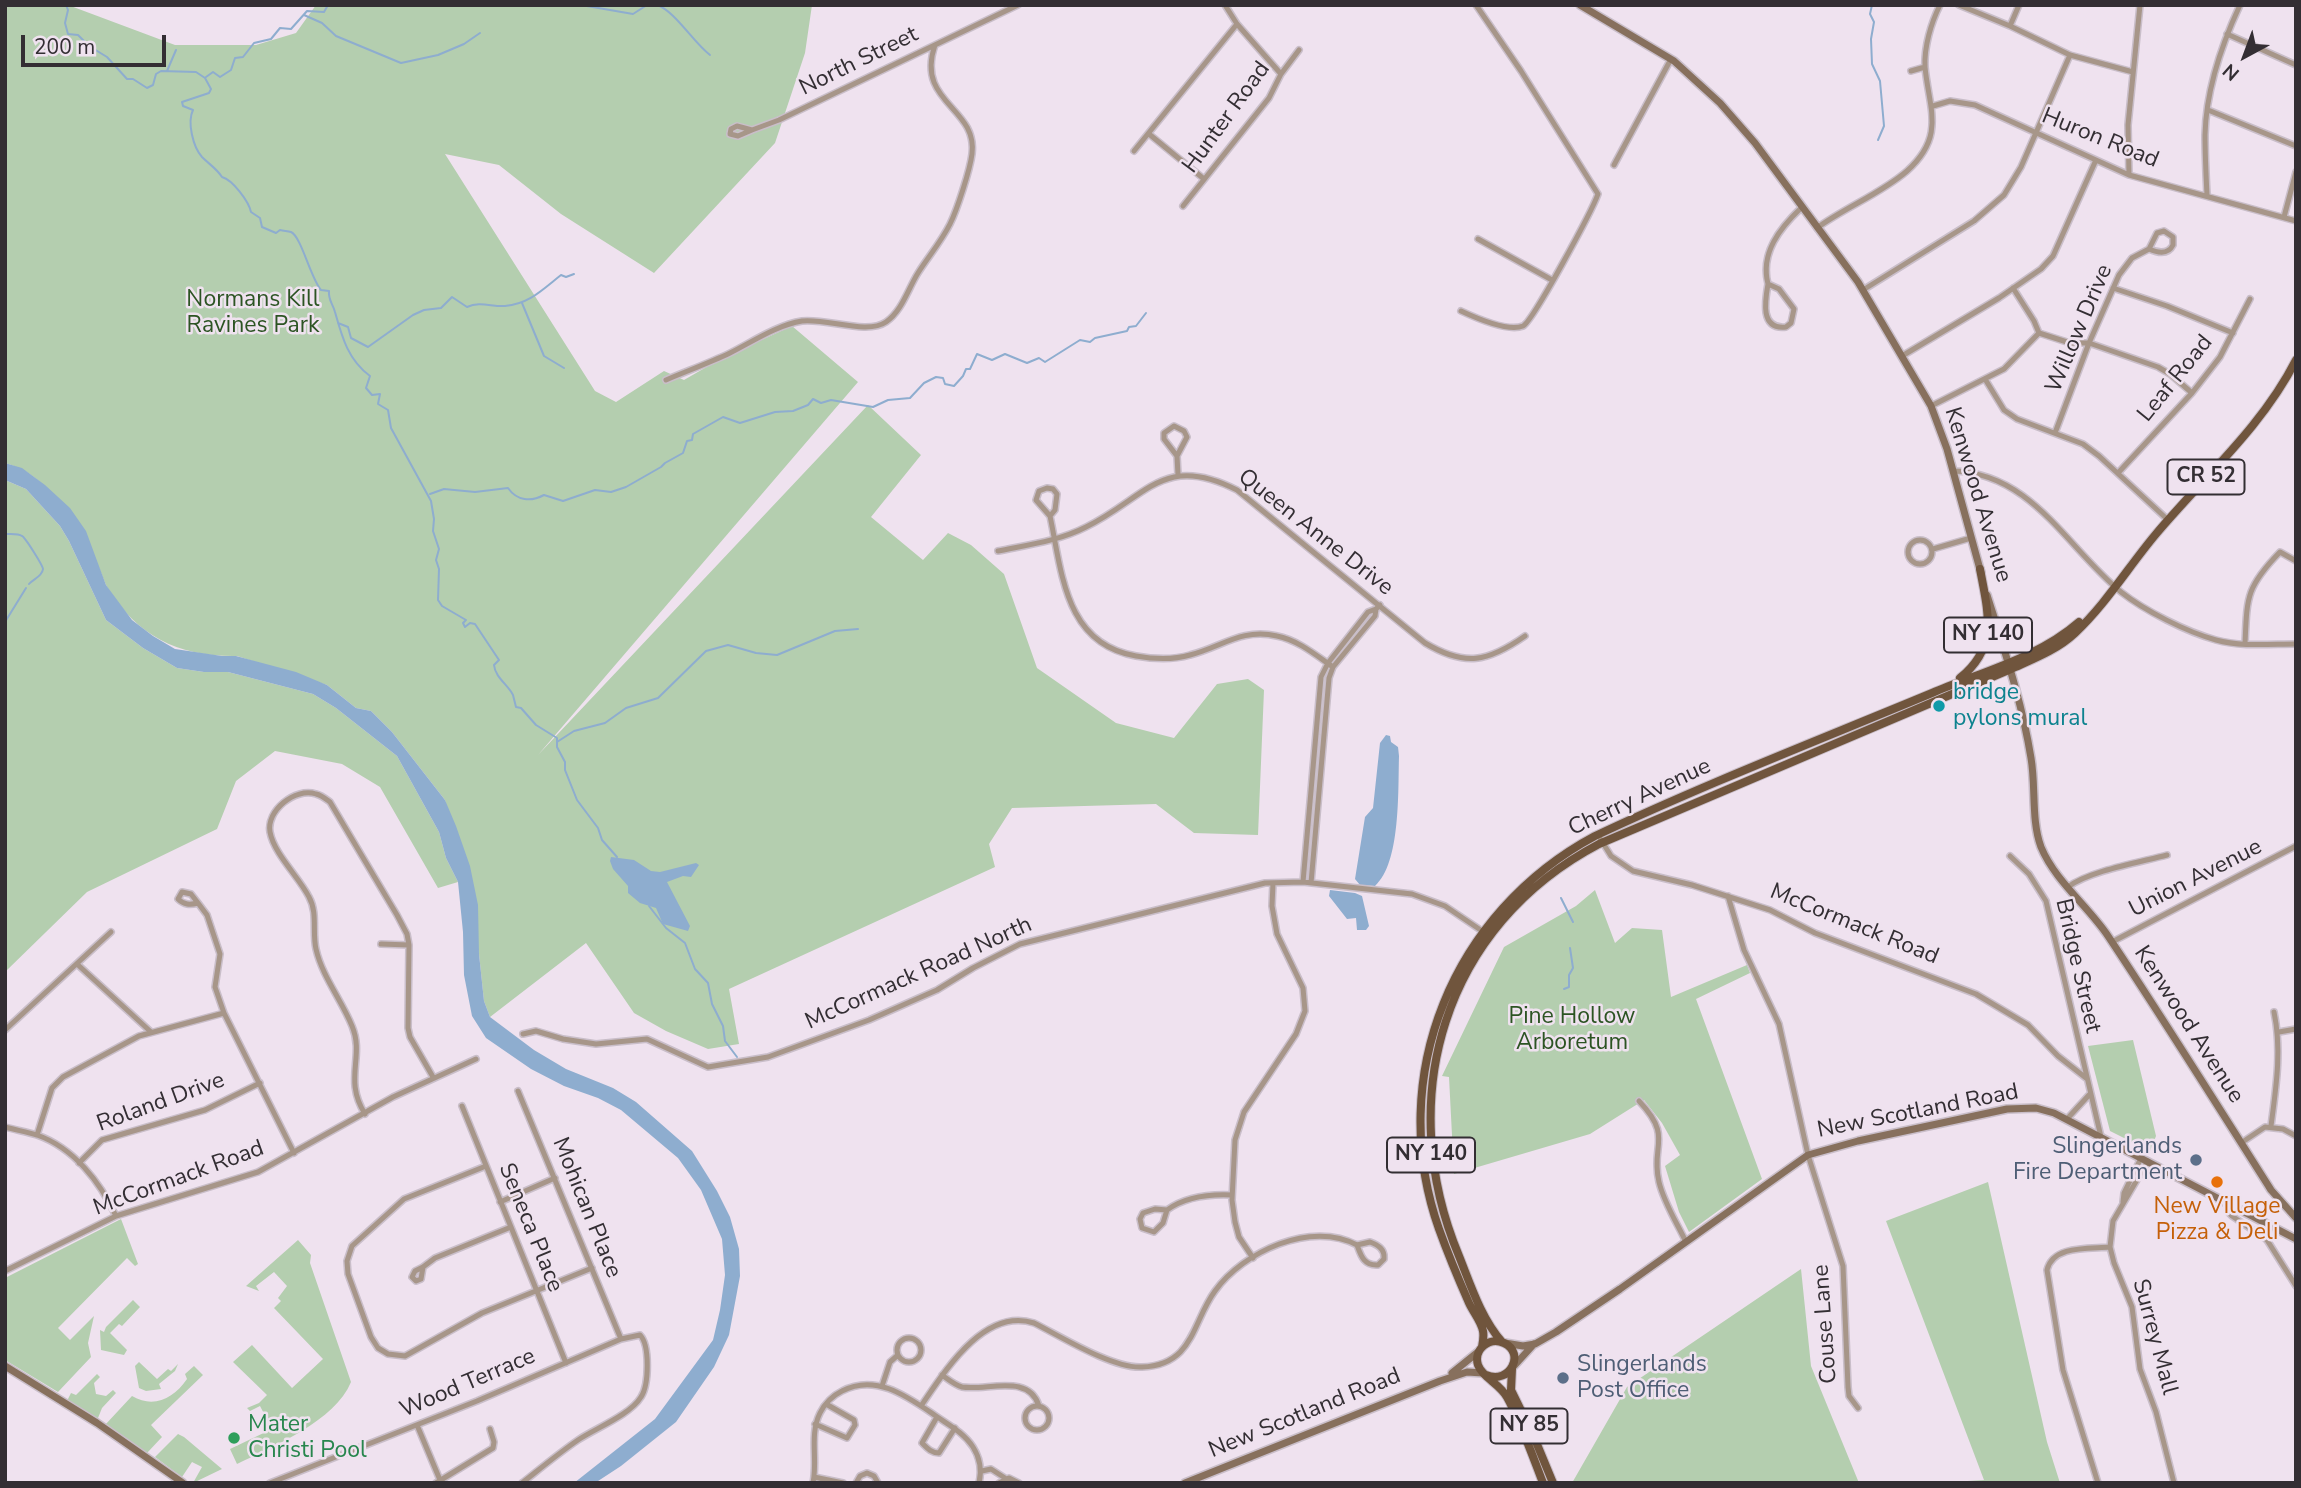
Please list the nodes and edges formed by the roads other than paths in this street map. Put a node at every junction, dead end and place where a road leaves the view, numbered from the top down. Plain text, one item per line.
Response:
1 (1018, 5) edge
2 (1225, 5) edge
3 (1476, 5) edge
4 (1580, 5) edge
5 (1940, 5) edge
6 (1959, 5) edge
7 (2019, 5) edge
8 (2140, 5) edge
9 (2240, 5) edge
10 (1237, 24) junction
11 (2010, 26) junction
12 (2227, 34) junction
13 (935, 45) junction
14 (1299, 50) dead end
15 (2070, 55) junction
16 (1671, 59) junction
17 (2296, 65) edge
18 (1925, 67) junction
19 (1911, 71) dead end
20 (2133, 72) junction
21 (1281, 74) junction
22 (1933, 106) junction
23 (2208, 110) junction
24 (752, 130) dead end
25 (2035, 133) junction
26 (1149, 134) junction
27 (2296, 146) edge
28 (1134, 151) dead end
29 (2096, 160) junction
30 (1614, 165) dead end
31 (2296, 172) edge
32 (2129, 175) junction
33 (1204, 179) junction
34 (2207, 195) junction
35 (1183, 206) dead end
36 (1801, 208) junction
37 (2284, 217) junction
38 (2296, 221) edge
39 (1817, 228) junction
40 (1478, 239) dead end
41 (2149, 249) junction
42 (1552, 280) junction
43 (1768, 284) junction
44 (2013, 288) junction
45 (2113, 288) junction
46 (1863, 290) junction
47 (2250, 299) dead end
48 (1461, 311) dead end
49 (2039, 333) junction
50 (2233, 333) junction
51 (2089, 344) junction
52 (1902, 356) junction
53 (2296, 360) edge
54 (1985, 379) junction
55 (666, 380) dead end
56 (2192, 393) junction
57 (1931, 406) junction
58 (2055, 433) junction
59 (1177, 456) junction
60 (1953, 471) junction
61 (2118, 473) junction
62 (1178, 475) junction
63 (1050, 516) junction
64 (2168, 520) junction
65 (1971, 538) junction
66 (1055, 539) junction
67 (1933, 549) junction
68 (998, 551) dead end
69 (2296, 561) edge
70 (1980, 569) junction
71 (2113, 588) junction
72 (1378, 607) junction
73 (1525, 636) dead end
74 (2245, 644) junction
75 (2296, 644) edge
76 (1331, 665) junction
77 (2010, 666) junction
78 (1950, 690) junction
79 (1317, 754) junction
80 (1308, 818) junction
81 (1316, 819) junction
82 (1600, 839) junction
83 (2296, 846) edge
84 (2167, 855) dead end
85 (2010, 856) dead end
86 (1303, 882) junction
87 (1273, 883) junction
88 (1311, 883) junction
89 (2068, 887) junction
90 (1728, 896) junction
91 (198, 903) dead end
92 (111, 932) dead end
93 (1486, 934) junction
94 (2112, 942) junction
95 (381, 944) dead end
96 (409, 945) junction
97 (77, 964) junction
98 (2274, 1012) dead end
99 (224, 1013) junction
100 (2296, 1029) edge
101 (5, 1030) edge
102 (151, 1032) junction
103 (2279, 1032) junction
104 (523, 1034) dead end
105 (476, 1059) dead end
106 (433, 1077) junction
107 (2086, 1078) junction
108 (260, 1083) junction
109 (518, 1091) dead end
110 (2090, 1095) junction
111 (1639, 1101) dead end
112 (462, 1106) dead end
113 (365, 1114) junction
114 (2067, 1119) junction
115 (2296, 1124) edge
116 (5, 1126) edge
117 (2271, 1126) junction
118 (37, 1135) junction
119 (2294, 1135) edge
120 (2101, 1137) junction
121 (2241, 1143) junction
122 (294, 1153) junction
123 (1808, 1155) junction
124 (2144, 1160) junction
125 (79, 1163) junction
126 (486, 1166) junction
127 (555, 1178) junction
128 (1233, 1195) junction
129 (500, 1202) junction
130 (2228, 1204) junction
131 (1167, 1210) junction
132 (116, 1216) junction
133 (2296, 1217) edge
134 (510, 1227) junction
135 (2296, 1239) edge
136 (1686, 1242) junction
137 (1357, 1245) junction
138 (2110, 1247) junction
139 (1252, 1258) junction
140 (423, 1268) dead end
141 (592, 1268) junction
142 (6, 1270) edge
143 (2296, 1286) edge
144 (536, 1291) junction
145 (621, 1339) junction
146 (1503, 1343) junction
147 (1535, 1344) junction
148 (1481, 1348) junction
149 (898, 1354) junction
150 (566, 1363) junction
151 (5, 1366) edge
152 (1512, 1368) junction
153 (1484, 1374) junction
154 (942, 1375) junction
155 (1440, 1381) junction
156 (882, 1386) junction
157 (826, 1404) junction
158 (921, 1406) junction
159 (1039, 1406) junction
160 (1858, 1408) dead end
161 (937, 1417) junction
162 (815, 1424) junction
163 (417, 1425) junction
164 (491, 1429) dead end
165 (955, 1429) junction
166 (982, 1471) junction
167 (813, 1480) edge
168 (1002, 1481) edge
169 (438, 1482) edge
170 (183, 1483) edge
171 (270, 1483) edge
172 (522, 1483) edge
173 (843, 1483) edge
174 (856, 1483) edge
175 (878, 1483) edge
176 (979, 1483) edge
177 (1019, 1483) edge
178 (1185, 1483) edge
179 (1542, 1483) edge
180 (1553, 1483) edge
181 (2098, 1483) edge
182 (2174, 1483) edge

1 - 13 street, North Street
2 - 10 street
3 - 42 street
4 - 16 main road, Kenwood Avenue / NY 140
5 - 18 street
6 - 11 street
7 - 11 street
8 - 20 street
9 - 12 street
10 - 21 street
10 - 26 street
11 - 15 street
12 - 17 street
12 - 23 street
13 - 24 street, North Street
13 - 55 street
14 - 21 street, Hunter Road
15 - 20 street
15 - 25 street
16 - 30 street
16 - 36 main road, Kenwood Avenue / NY 140
18 - 19 street
18 - 22 street
20 - 32 street
21 - 33 street, Hunter Road
22 - 25 street, Huron Road
22 - 39 street
23 - 27 street
23 - 34 street
25 - 29 street, Huron Road
25 - 46 street
26 - 28 street
26 - 33 street
29 - 32 street, Huron Road
29 - 44 street
31 - 37 street
32 - 34 street, Huron Road
33 - 35 street, Hunter Road
34 - 37 street, Huron Road
36 - 39 main road, Kenwood Avenue / NY 140
36 - 43 street
37 - 38 street, Huron Road
39 - 46 main road, Kenwood Avenue / NY 140
40 - 42 street
41 - 41 street, Willow Drive
41 - 45 street, Willow Drive
42 - 48 street
43 - 43 street
44 - 49 street
44 - 52 street
45 - 50 street
45 - 51 street, Willow Drive
46 - 52 main road, Kenwood Avenue / NY 140
47 - 50 street, Leaf Road
49 - 51 street
49 - 54 street
50 - 56 street, Leaf Road
51 - 56 street
51 - 58 street, Willow Drive
52 - 57 main road, Kenwood Avenue / NY 140
53 - 64 main road, Cherry Avenue / CR 52
54 - 57 street
54 - 58 street
56 - 61 street, Leaf Road
57 - 60 main road, Kenwood Avenue / NY 140
58 - 61 street
59 - 59 street
59 - 62 street
60 - 65 main road, Kenwood Avenue / NY 140
60 - 71 street
61 - 64 street
62 - 66 street
62 - 72 street, Queen Anne Drive
63 - 63 street
63 - 66 street
64 - 71 main road, Cherry Avenue / CR 52
65 - 67 street
65 - 70 main road, Kenwood Avenue / NY 140
66 - 68 street
66 - 76 street
67 - 67 street
69 - 74 street
70 - 77 main road, Kenwood Avenue / NY 140
70 - 78 main road, NY 140
71 - 74 street
71 - 77 main road, Cherry Avenue / CR 52
72 - 73 street, Queen Anne Drive
72 - 76 street, Queen Anne Drive
74 - 75 street
76 - 79 street
77 - 78 main road, Cherry Avenue / CR 52
77 - 89 main road, Kenwood Avenue
78 - 82 main road, Cherry Avenue / NY 140
79 - 80 street
79 - 81 street
80 - 81 street
80 - 86 street
81 - 88 street
82 - 90 street, McCormack Road
82 - 93 main road, Cherry Avenue / NY 140
83 - 94 street, Union Avenue
84 - 89 street
85 - 107 street, Bridge Street
86 - 87 street, McCormack Road North
86 - 88 street, McCormack Road North
87 - 104 street, McCormack Road North
87 - 128 street
88 - 93 street, McCormack Road North
89 - 94 main road, Kenwood Avenue
90 - 107 street, McCormack Road
90 - 123 street, Couse Lane
91 - 99 street
92 - 97 street
93 - 146 main road, Cherry Avenue / NY 140
93 - 148 main road, Cherry Avenue / NY 140
94 - 121 main road, Kenwood Avenue
95 - 96 street
96 - 106 street
96 - 113 street
97 - 101 street
97 - 102 street
98 - 103 street
99 - 102 street
99 - 108 street
100 - 103 street
102 - 118 street
103 - 117 street
105 - 106 street, McCormack Road
106 - 113 street, McCormack Road
107 - 110 street, Bridge Street
108 - 122 street
108 - 125 street, Roland Drive
109 - 127 street, Mohican Place
110 - 114 street
110 - 120 street, Bridge Street
111 - 136 street
112 - 126 street, Seneca Place
113 - 122 street, McCormack Road
114 - 120 main road, New Scotland Road
114 - 123 main road, New Scotland Road
115 - 119 street
116 - 118 street
117 - 119 street
117 - 121 street
118 - 125 street
120 - 124 main road, New Scotland Road
121 - 133 main road, Kenwood Avenue
122 - 132 street, McCormack Road
123 - 136 main road, New Scotland Road
123 - 160 street, Couse Lane
124 - 130 main road, New Scotland Road
124 - 138 street
125 - 132 street
126 - 129 street, Seneca Place
126 - 144 street
127 - 129 street
127 - 141 street, Mohican Place
128 - 131 street
128 - 139 street
129 - 134 street, Seneca Place
130 - 135 main road, New Scotland Road
130 - 143 street
131 - 131 street
132 - 142 street, McCormack Road
134 - 140 street
134 - 144 street, Seneca Place
136 - 147 main road, New Scotland Road
137 - 137 street
137 - 139 street
138 - 181 street
138 - 182 street, Surrey Mall
139 - 154 street
141 - 144 street
141 - 145 street, Mohican Place
144 - 150 street, Seneca Place
145 - 150 street, Wood Terrace
145 - 172 street, Wood Terrace
146 - 147 main road
146 - 148 main road
146 - 152 main road
147 - 152 main road, New Scotland Road
148 - 153 main road
148 - 155 main road, New Scotland Road
149 - 149 street
149 - 156 street
150 - 163 street, Wood Terrace
151 - 170 main road
152 - 153 main road
152 - 180 main road, NY 85
153 - 155 main road, New Scotland Road
153 - 179 main road, NY 85
154 - 158 street
154 - 159 street
155 - 178 main road, New Scotland Road
156 - 157 street
156 - 158 street
157 - 162 street
157 - 162 street
158 - 161 street
159 - 159 street
161 - 165 street
161 - 165 street
162 - 167 street
163 - 169 street
163 - 171 street, Wood Terrace
164 - 169 street
165 - 166 street
166 - 168 street
166 - 176 street
167 - 173 street
168 - 177 street
174 - 175 street

